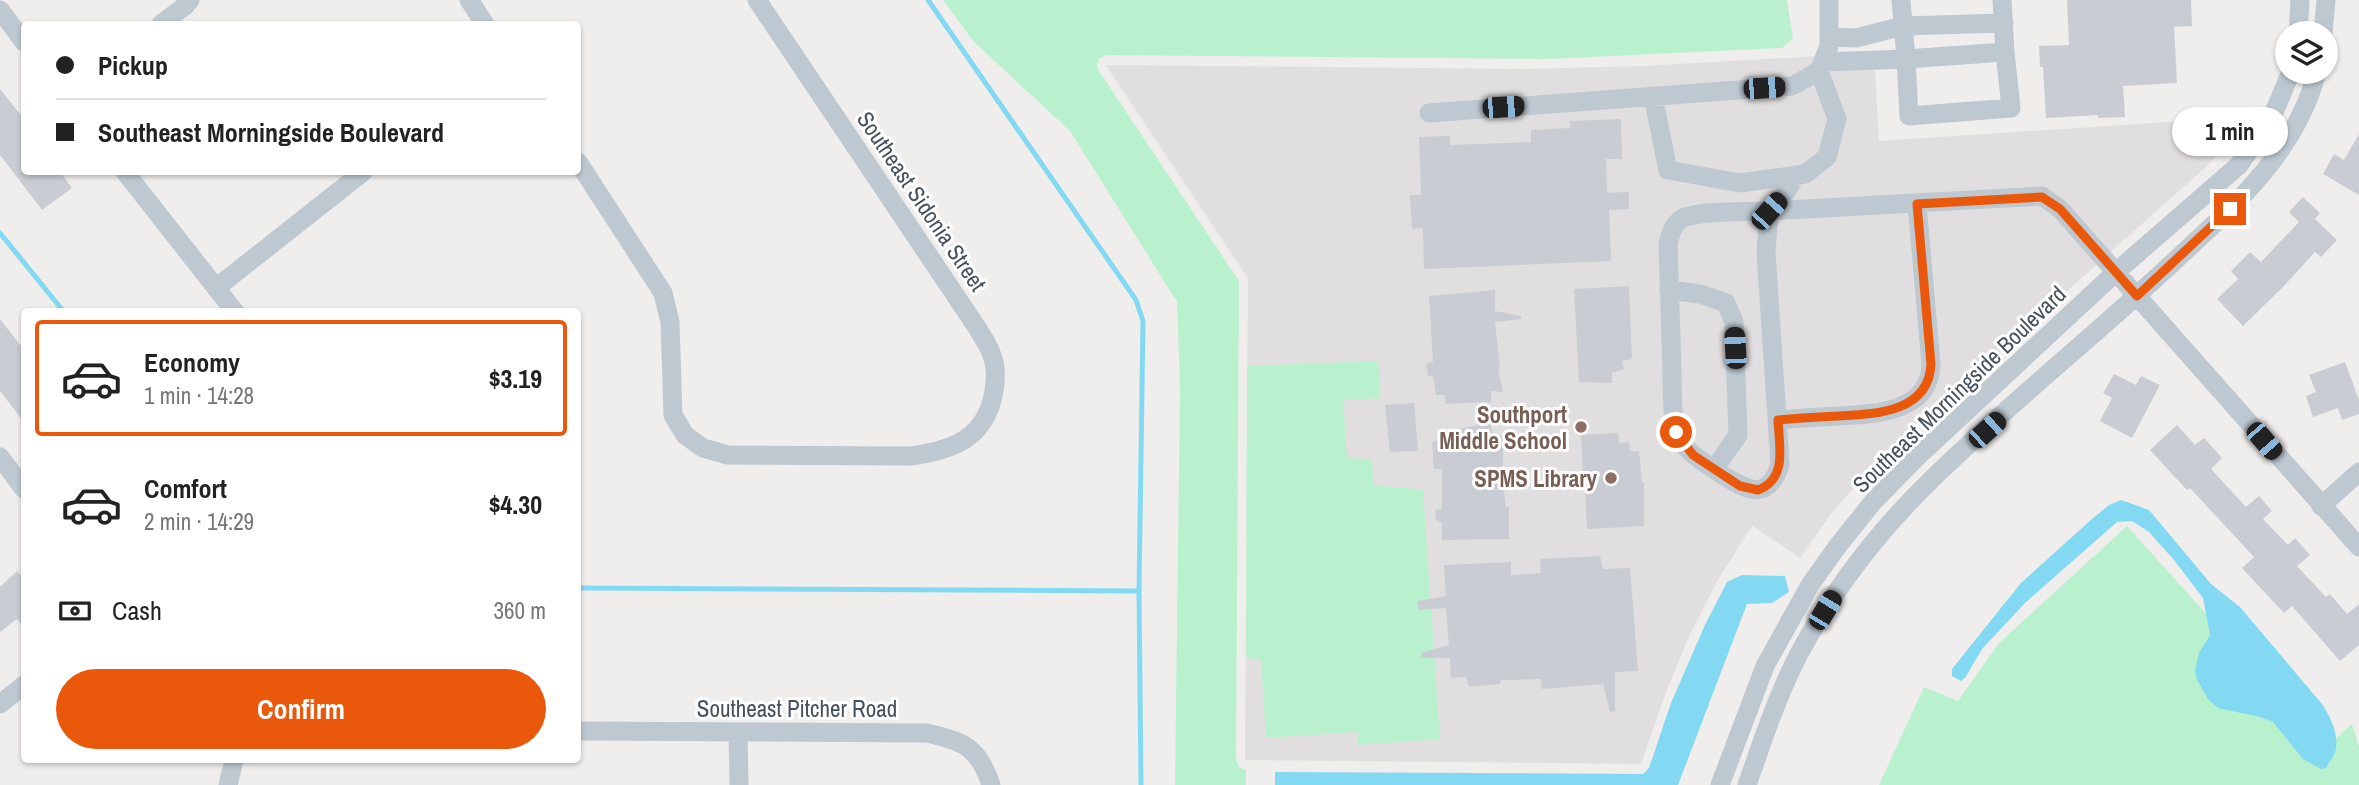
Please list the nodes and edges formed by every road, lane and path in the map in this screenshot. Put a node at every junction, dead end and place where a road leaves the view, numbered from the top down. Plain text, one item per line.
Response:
1 (190, 0) edge
2 (469, 0) edge
3 (757, 0) edge
4 (1829, 0) edge
5 (1901, 0) edge
6 (2002, 0) edge
7 (2300, 0) edge
8 (2326, 0) edge
9 (0, 10) edge
10 (165, 21) edge
11 (483, 21) edge
12 (2299, 21) edge
13 (2324, 21) edge
14 (2004, 23) junction
15 (1903, 26) junction
16 (1829, 37) junction
17 (21, 38) edge
18 (2005, 52) junction
19 (1906, 59) junction
20 (1821, 66) junction
21 (2286, 84) edge
22 (2312, 84) edge
23 (1653, 96) junction
24 (1429, 113) dead end
25 (581, 167) edge
26 (127, 175) edge
27 (359, 175) edge
28 (1796, 175) junction
29 (1917, 204) junction
30 (1769, 211) junction
31 (2116, 272) junction
32 (216, 288) junction
33 (1670, 290) junction
34 (2137, 296) junction
35 (232, 308) edge
36 (1778, 420) junction
37 (0, 457) edge
38 (1915, 459) junction
39 (1714, 470) junction
40 (2359, 472) edge
41 (1935, 476) junction
42 (21, 485) edge
43 (2321, 506) junction
44 (2359, 548) edge
45 (21, 687) edge
46 (1754, 690) junction
47 (1780, 699) junction
48 (0, 704) edge
49 (581, 731) edge
50 (738, 732) junction
51 (233, 763) edge
52 (228, 785) edge
53 (739, 785) edge
54 (991, 785) edge
55 (1720, 785) edge
56 (1747, 785) edge

1 - 10 street
2 - 11 street
3 - 25 street, Southeast Sidonia Street
4 - 16 street
5 - 15 street
6 - 14 street
7 - 12 street
8 - 13 street
9 - 17 street
14 - 15 street
14 - 18 street
15 - 16 street
15 - 19 street
16 - 20 street
18 - 19 street
18 - 19 street
19 - 20 street
20 - 23 street
20 - 28 street
21 - 31 street, Southeast Morningside Boulevard
22 - 34 street, Southeast Morningside Boulevard
23 - 24 street
23 - 28 street
26 - 32 street
27 - 32 street
28 - 30 street
29 - 30 street
29 - 31 street
29 - 36 street
30 - 33 street
30 - 36 street
31 - 34 street
31 - 38 street, Southeast Morningside Boulevard
32 - 35 street
33 - 39 street
33 - 39 street
34 - 41 street, Southeast Morningside Boulevard
34 - 43 street
36 - 39 street
37 - 42 street
38 - 41 street
38 - 46 street, Southeast Morningside Boulevard
40 - 43 street
41 - 47 street, Southeast Morningside Boulevard
43 - 44 street
45 - 48 street
46 - 47 street
46 - 55 street, Southeast Morningside Boulevard
47 - 56 street, Southeast Morningside Boulevard
49 - 50 street, Southeast Pitcher Road
50 - 53 street
50 - 54 street, Southeast Pitcher Road
51 - 52 street

